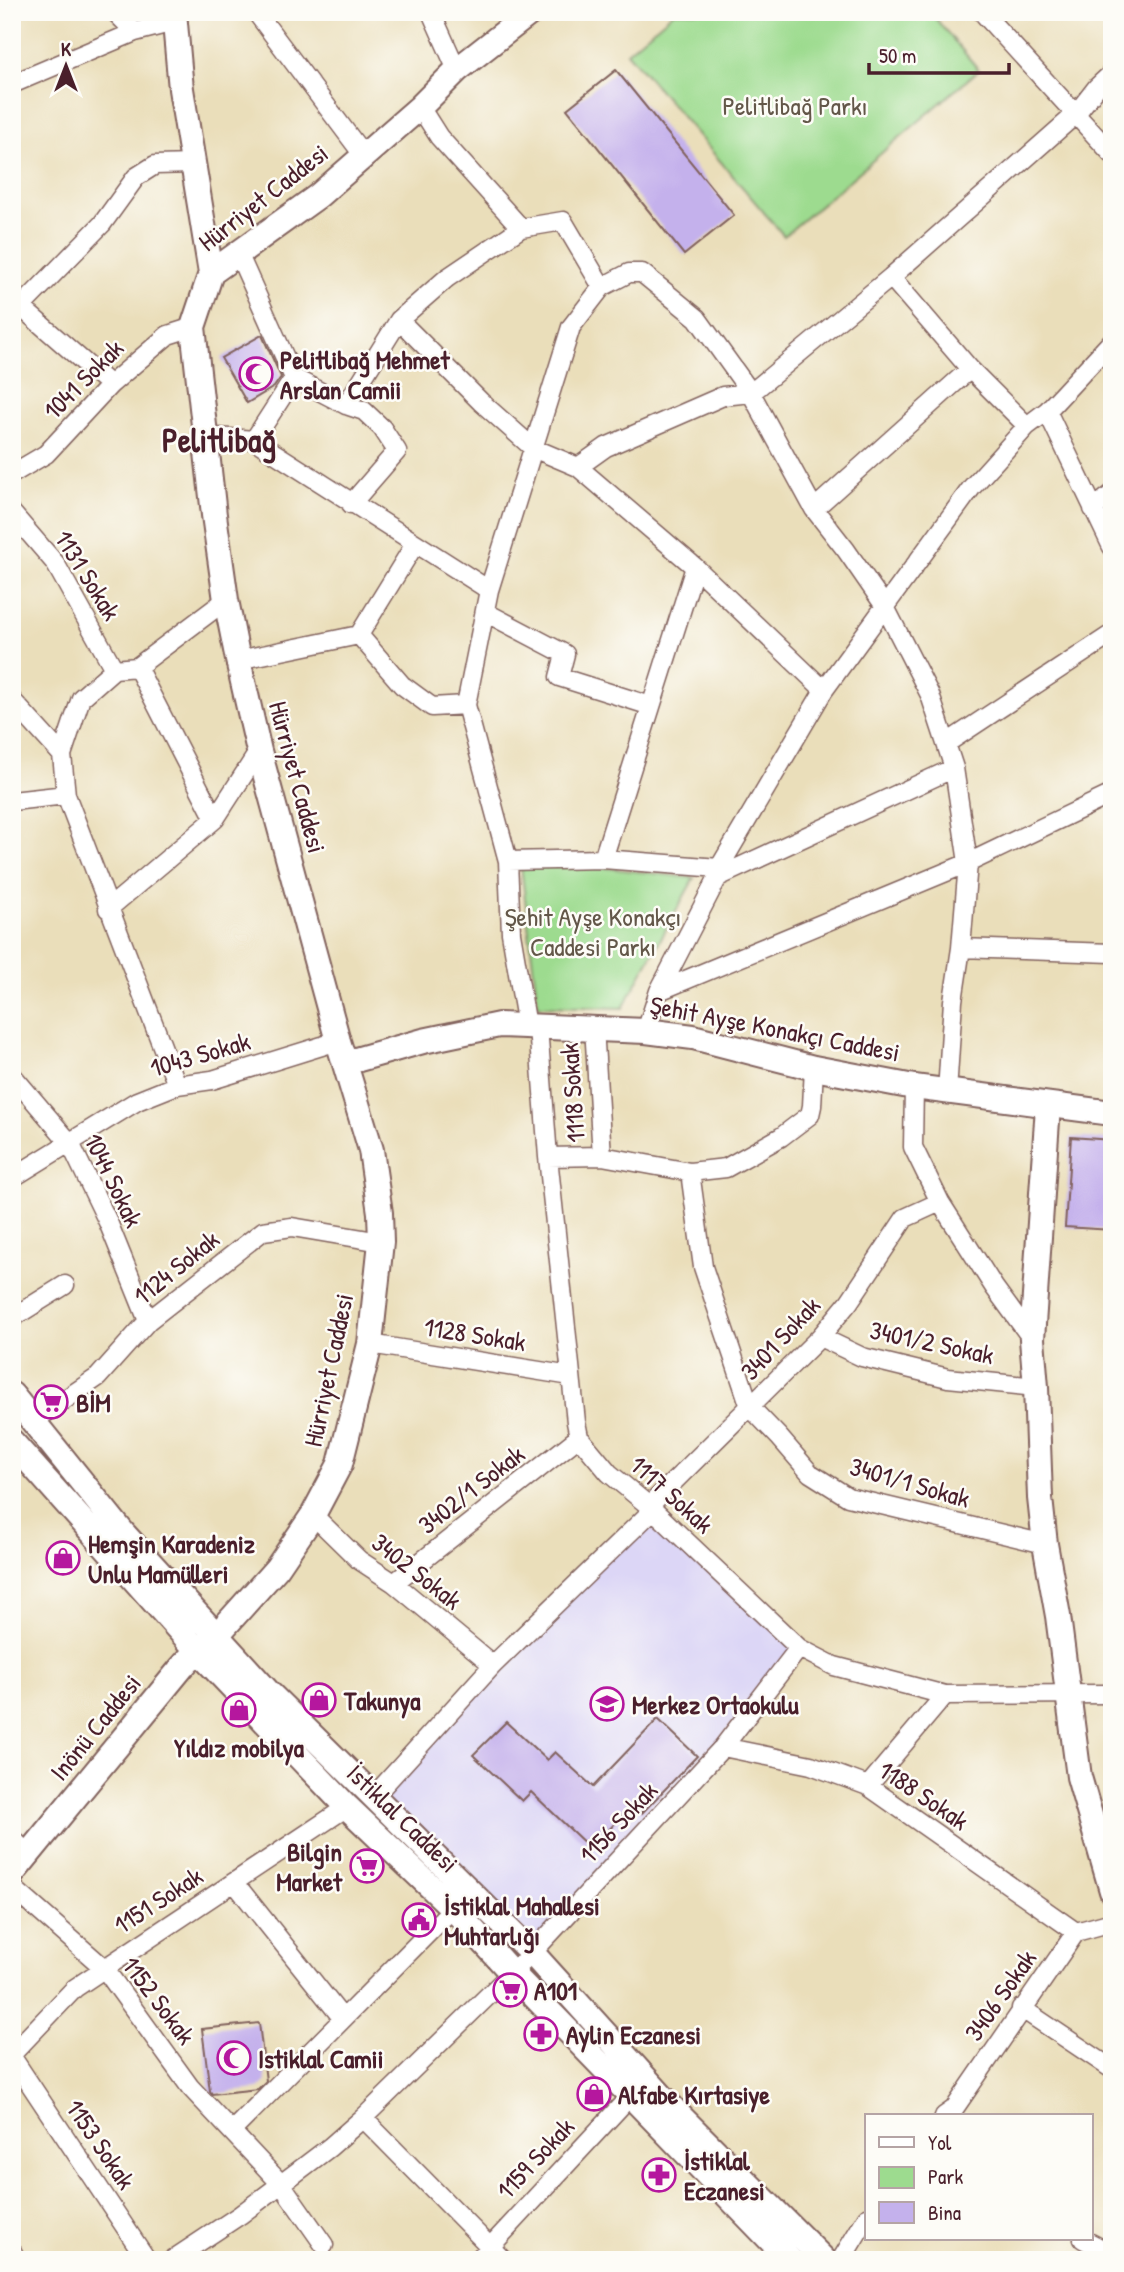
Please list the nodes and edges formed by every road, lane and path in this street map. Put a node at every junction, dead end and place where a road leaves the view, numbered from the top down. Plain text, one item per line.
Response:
1 (115, 12) edge
2 (256, 12) edge
3 (431, 12) edge
4 (531, 12) edge
5 (982, 12) edge
6 (174, 17) edge
7 (135, 32) junction
8 (457, 71) junction
9 (1112, 73) edge
10 (14, 79) edge
11 (420, 107) junction
12 (1076, 114) junction
13 (1112, 155) edge
14 (364, 156) junction
15 (193, 164) junction
16 (521, 228) junction
17 (238, 253) junction
18 (211, 273) junction
19 (891, 277) junction
20 (602, 287) junction
21 (17, 301) edge
22 (399, 320) junction
23 (193, 327) junction
24 (1112, 341) edge
25 (970, 369) junction
26 (294, 378) junction
27 (110, 385) junction
28 (751, 393) junction
29 (346, 405) junction
30 (1048, 411) junction
31 (1027, 426) junction
32 (204, 436) junction
33 (254, 440) junction
34 (533, 448) junction
35 (578, 467) junction
36 (12, 474) edge
37 (1112, 494) edge
38 (351, 504) junction
39 (814, 509) junction
40 (1093, 509) junction
41 (12, 513) edge
42 (415, 544) junction
43 (1112, 547) edge
44 (695, 567) junction
45 (489, 590) junction
46 (226, 600) junction
47 (884, 606) junction
48 (485, 612) junction
49 (1112, 634) edge
50 (359, 635) junction
51 (238, 660) junction
52 (137, 667) junction
53 (114, 669) junction
54 (824, 690) junction
55 (12, 700) edge
56 (466, 705) junction
57 (651, 706) junction
58 (947, 743) junction
59 (258, 751) junction
60 (62, 755) junction
61 (954, 768) junction
62 (1112, 794) edge
63 (66, 795) junction
64 (12, 801) edge
65 (215, 819) junction
66 (603, 859) junction
67 (508, 861) junction
68 (968, 863) junction
69 (718, 873) junction
70 (108, 909) junction
71 (961, 948) junction
72 (1112, 953) edge
73 (659, 991) junction
74 (533, 1027) junction
75 (594, 1027) junction
76 (646, 1031) junction
77 (342, 1052) junction
78 (814, 1068) junction
79 (12, 1075) edge
80 (177, 1085) junction
81 (914, 1087) junction
82 (947, 1092) junction
83 (1048, 1105) junction
84 (1112, 1113) edge
85 (70, 1143) junction
86 (602, 1156) junction
87 (548, 1157) junction
88 (690, 1172) junction
89 (12, 1178) edge
90 (940, 1202) junction
91 (381, 1242) junction
92 (65, 1285) dead end
93 (12, 1318) edge
94 (148, 1321) junction
95 (820, 1337) junction
96 (1032, 1339) junction
97 (370, 1343) junction
98 (570, 1376) junction
99 (1036, 1387) junction
100 (12, 1395) edge
101 (750, 1408) junction
102 (32, 1422) junction
103 (579, 1437) junction
104 (13, 1446) edge
105 (651, 1508) junction
106 (313, 1515) junction
107 (1045, 1544) junction
108 (394, 1583) junction
109 (217, 1635) junction
110 (799, 1648) junction
111 (197, 1650) junction
112 (493, 1665) junction
113 (1112, 1694) edge
114 (946, 1695) junction
115 (1068, 1695) junction
116 (723, 1747) junction
117 (868, 1786) junction
118 (374, 1797) junction
119 (347, 1807) junction
120 (18, 1856) edge
121 (234, 1882) junction
122 (12, 1887) edge
123 (1112, 1891) edge
124 (453, 1908) junction
125 (1112, 1922) edge
126 (1076, 1932) junction
127 (532, 1953) junction
128 (104, 1968) junction
129 (511, 1972) junction
130 (1021, 2008) junction
131 (343, 2019) junction
132 (12, 2056) edge
133 (1112, 2069) edge
134 (632, 2094) junction
135 (947, 2114) edge
136 (363, 2118) junction
137 (232, 2131) junction
138 (282, 2185) junction
139 (865, 2220) edge
140 (1085, 2240) edge
141 (324, 2245) dead end
142 (12, 2251) edge
143 (483, 2253) edge
144 (1112, 2254) edge
145 (16, 2260) edge
146 (147, 2260) edge
147 (172, 2260) edge
148 (503, 2260) edge
149 (790, 2260) edge
150 (824, 2260) edge
151 (841, 2260) edge

1 - 7 street
2 - 14 street
3 - 8 street
4 - 8 street, Hürriyet Caddesi
5 - 12 street
6 - 7 street
6 - 15 street
7 - 10 street
8 - 11 street, Hürriyet Caddesi
9 - 12 street
11 - 14 street, Hürriyet Caddesi
11 - 16 street
12 - 13 street
12 - 19 street
14 - 17 street, Hürriyet Caddesi
15 - 18 street
15 - 21 street
16 - 20 street
16 - 22 street
17 - 18 street, Hürriyet Caddesi
17 - 26 street
18 - 23 street, Hürriyet Caddesi
19 - 25 street
19 - 28 street
20 - 28 street
20 - 34 street
21 - 27 street
22 - 29 street
22 - 34 street
23 - 27 street, 1041 Sokak
23 - 32 street, Hürriyet Caddesi
24 - 30 street
25 - 31 street
25 - 39 street
26 - 29 street
26 - 33 street
27 - 36 street, 1041 Sokak
28 - 35 street
28 - 39 street
29 - 38 street
30 - 31 street
30 - 40 street
31 - 47 street
32 - 33 street
32 - 46 street, Hürriyet Caddesi
33 - 38 street
34 - 35 street
34 - 45 street
35 - 44 street
37 - 40 street
38 - 42 street
39 - 47 street
40 - 43 street
41 - 53 street, 1131 Sokak
42 - 45 street
42 - 50 street
44 - 54 street
44 - 57 street
45 - 48 street
46 - 51 street, Hürriyet Caddesi
46 - 52 street
47 - 54 street
47 - 58 street
48 - 56 street
48 - 57 street
49 - 58 street
50 - 51 street
50 - 56 street
51 - 59 street, Hürriyet Caddesi
52 - 53 street
52 - 65 street
53 - 60 street
54 - 69 street
55 - 60 street
56 - 67 street
57 - 66 street
58 - 61 street
59 - 65 street
59 - 77 street, Hürriyet Caddesi
60 - 63 street
61 - 68 street
61 - 69 street
62 - 68 street
63 - 64 street
63 - 70 street
65 - 70 street
66 - 67 street
66 - 69 street
67 - 74 street
68 - 71 street
68 - 73 street
69 - 73 street
70 - 80 street
71 - 72 street
71 - 82 street
73 - 76 street
74 - 75 street, Şehit Ayşe Konakçı Caddesi
74 - 77 street, Şehit Ayşe Konakçı Caddesi
74 - 87 street
75 - 76 street, Şehit Ayşe Konakçı Caddesi
75 - 86 street, 1118 Sokak
76 - 78 street, Şehit Ayşe Konakçı Caddesi
77 - 80 street, 1043 Sokak
77 - 91 street, Hürriyet Caddesi
78 - 81 street, Şehit Ayşe Konakçı Caddesi
78 - 88 street, 1118 Sokak
79 - 85 street, 1044 Sokak
80 - 85 street, 1043 Sokak
81 - 82 street, Şehit Ayşe Konakçı Caddesi
81 - 90 street
82 - 83 street, Şehit Ayşe Konakçı Caddesi
83 - 84 street, Şehit Ayşe Konakçı Caddesi
83 - 96 street
85 - 89 street, 1043 Sokak
85 - 94 street, 1044 Sokak
86 - 87 street, 1118 Sokak
86 - 88 street, 1118 Sokak
87 - 98 street
88 - 101 street
90 - 95 street, 3401 Sokak
90 - 96 street
91 - 94 street, 1124 Sokak
91 - 97 street, Hürriyet Caddesi
92 - 93 street
94 - 102 street, 1124 Sokak
95 - 99 street, 3401/2 Sokak
95 - 101 street, 3401 Sokak
96 - 99 street
97 - 98 street, 1128 Sokak
97 - 106 street, Hürriyet Caddesi
98 - 103 street
99 - 107 street
100 - 102 street, İstiklal Caddesi
101 - 105 street, 3401 Sokak
101 - 107 street, 3401/1 Sokak
102 - 109 street, İstiklal Caddesi
103 - 105 street, 1117 Sokak
103 - 108 street, 3402/1 Sokak
104 - 111 street, İstiklal Caddesi
105 - 110 street, 1117 Sokak
105 - 112 street, 3401 Sokak
106 - 108 street, 3402 Sokak
106 - 109 street, Hürriyet Caddesi
107 - 115 street
108 - 112 street, 3402 Sokak
109 - 111 street, Hürriyet Caddesi
109 - 118 street, İstiklal Caddesi
110 - 114 street, 1117 Sokak
110 - 116 street, 1156 Sokak
111 - 119 street, İstiklal Caddesi
111 - 120 street, Inönü Caddesi
112 - 118 street, 3401 Sokak
113 - 115 street, 1117 Sokak
114 - 115 street, 1117 Sokak
114 - 117 street
115 - 123 street
116 - 117 street, 1188 Sokak
116 - 127 street, 1156 Sokak
117 - 126 street, 1188 Sokak
118 - 127 street, İstiklal Caddesi
119 - 121 street, 1151 Sokak
119 - 124 street, İstiklal Caddesi
121 - 128 street, 1151 Sokak
121 - 131 street
122 - 128 street, 1152 Sokak
124 - 129 street, İstiklal Caddesi
124 - 131 street
125 - 126 street
126 - 130 street, 3406 Sokak
127 - 129 street, 1156 Sokak
127 - 150 street, İstiklal Caddesi
128 - 132 street, 1151 Sokak
128 - 137 street, 1152 Sokak
129 - 134 street, İstiklal Caddesi
129 - 136 street, 1156 Sokak
130 - 133 street
130 - 135 street, 3406 Sokak
131 - 137 street
132 - 146 street, 1153 Sokak
134 - 143 street, 1159 Sokak
134 - 149 street, İstiklal Caddesi
136 - 138 street, 1156 Sokak
136 - 143 street
137 - 138 street, 1152 Sokak
138 - 141 street, 1152 Sokak
138 - 147 street, 1156 Sokak
139 - 151 street
140 - 144 street
142 - 145 street
143 - 148 street

